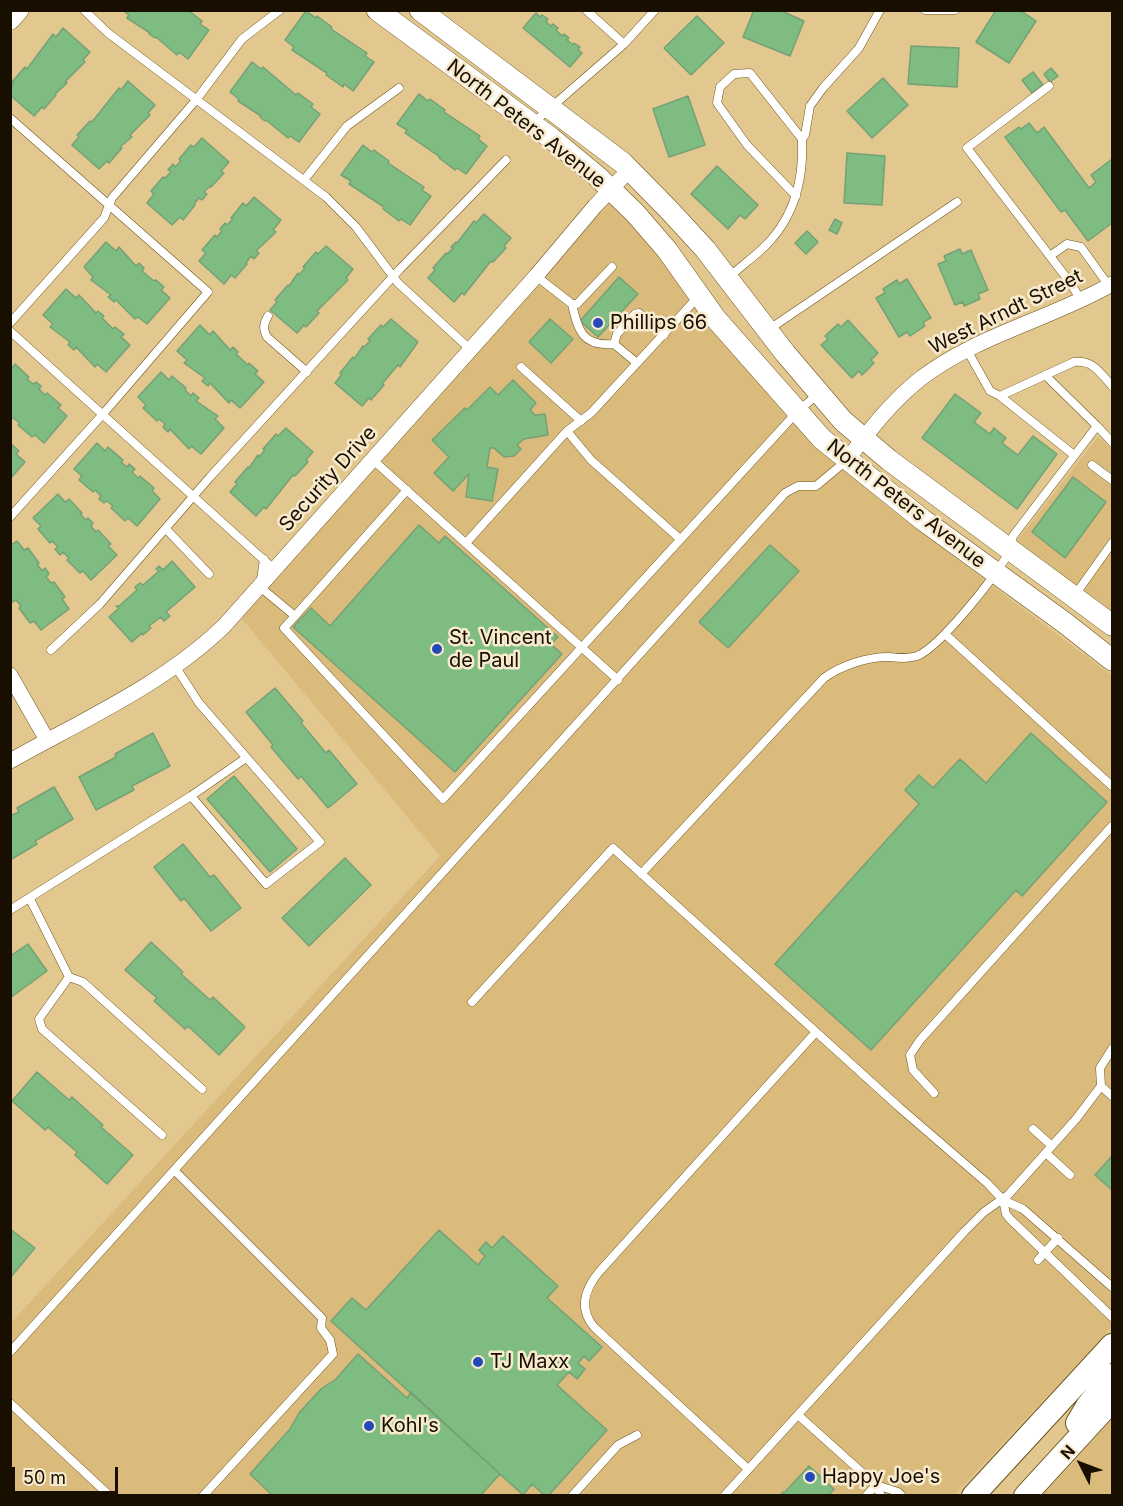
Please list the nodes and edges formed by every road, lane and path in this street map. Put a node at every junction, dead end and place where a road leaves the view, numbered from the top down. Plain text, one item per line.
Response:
1 (18, 10) edge
2 (280, 10) edge
3 (377, 10) edge
4 (420, 10) edge
5 (585, 10) edge
6 (655, 10) edge
7 (880, 10) edge
8 (925, 10) edge
9 (955, 10) edge
10 (87, 12) edge
11 (10, 19) edge
12 (624, 44) junction
13 (1049, 87) dead end
14 (399, 88) dead end
15 (196, 100) junction
16 (552, 108) junction
17 (10, 118) edge
18 (532, 124) junction
19 (802, 139) junction
20 (506, 160) dead end
21 (630, 170) junction
22 (304, 180) junction
23 (611, 190) junction
24 (796, 196) junction
25 (957, 202) dead end
26 (110, 204) junction
27 (1050, 256) junction
28 (612, 267) dead end
29 (536, 276) junction
30 (394, 277) junction
31 (727, 279) junction
32 (1111, 285) edge
33 (699, 296) junction
34 (1081, 300) junction
35 (572, 304) junction
36 (268, 316) dead end
37 (10, 323) edge
38 (10, 331) edge
39 (767, 331) junction
40 (664, 335) junction
41 (614, 344) junction
42 (471, 350) junction
43 (967, 350) junction
44 (637, 363) junction
45 (521, 367) dead end
46 (306, 372) junction
47 (1045, 375) junction
48 (1113, 386) edge
49 (819, 393) junction
50 (1000, 396) junction
51 (797, 412) junction
52 (103, 414) junction
53 (581, 421) junction
54 (1097, 426) junction
55 (567, 431) junction
56 (863, 438) junction
57 (1113, 442) edge
58 (1074, 455) junction
59 (373, 460) junction
60 (847, 460) junction
61 (1092, 465) dead end
62 (1113, 480) edge
63 (407, 490) junction
64 (194, 496) junction
65 (10, 517) edge
66 (166, 529) junction
67 (680, 539) junction
68 (466, 543) junction
69 (1113, 543) edge
70 (1010, 549) junction
71 (270, 565) junction
72 (995, 572) junction
73 (209, 574) dead end
74 (260, 587) junction
75 (1074, 596) junction
76 (295, 616) junction
77 (1113, 625) edge
78 (945, 634) junction
79 (581, 646) junction
80 (51, 650) dead end
81 (1113, 660) edge
82 (176, 666) junction
83 (10, 675) edge
84 (618, 680) junction
85 (47, 740) junction
86 (246, 758) junction
87 (10, 761) edge
88 (1113, 786) edge
89 (191, 796) junction
90 (1113, 826) edge
91 (641, 874) junction
92 (30, 899) junction
93 (10, 910) edge
94 (69, 977) junction
95 (472, 1002) dead end
96 (816, 1032) junction
97 (1113, 1049) edge
98 (1101, 1086) junction
99 (202, 1089) dead end
100 (934, 1093) dead end
101 (1113, 1096) edge
102 (1033, 1129) dead end
103 (162, 1135) dead end
104 (1049, 1149) junction
105 (175, 1171) junction
106 (1070, 1175) dead end
107 (1003, 1200) junction
108 (1058, 1239) junction
109 (1046, 1252) junction
110 (1038, 1260) dead end
111 (1113, 1287) edge
112 (1113, 1317) edge
113 (1113, 1345) edge
114 (10, 1352) edge
115 (1113, 1375) edge
116 (1113, 1401) edge
117 (12, 1409) edge
118 (798, 1415) junction
119 (1047, 1416) junction
120 (637, 1436) dead end
121 (1057, 1461) junction
122 (748, 1470) junction
123 (876, 1485) junction
124 (725, 1495) edge
125 (110, 1496) edge
126 (203, 1496) edge
127 (572, 1496) edge
128 (866, 1496) edge
129 (881, 1496) edge
130 (902, 1496) edge
131 (973, 1496) edge
132 (995, 1496) edge
133 (1025, 1496) edge

1 - 11 main road
2 - 15 lane
3 - 18 main road, North Peters Avenue
4 - 16 main road, North Peters Avenue
5 - 12 lane
6 - 12 lane
7 - 19 lane
8 - 9 lane
10 - 15 lane
12 - 16 lane
13 - 27 lane
14 - 22 lane
15 - 22 lane
15 - 26 lane
16 - 18 lane
16 - 21 main road, North Peters Avenue
17 - 26 lane
18 - 23 main road, North Peters Avenue
19 - 24 lane
19 - 24 lane
20 - 30 lane
21 - 23 street, Security Drive
21 - 31 main road, North Peters Avenue
22 - 30 lane
23 - 29 street, Security Drive
23 - 33 main road, North Peters Avenue
24 - 31 lane
25 - 39 lane
26 - 37 lane
26 - 52 lane
27 - 32 lane
27 - 34 lane
28 - 35 lane
29 - 35 lane
29 - 42 street, Security Drive
30 - 42 lane
30 - 46 lane
31 - 39 main road, North Peters Avenue
32 - 34 street, West Arndt Street
33 - 40 lane
33 - 51 main road, North Peters Avenue
34 - 43 street, West Arndt Street
35 - 41 lane
36 - 46 lane
38 - 52 lane
39 - 49 main road, North Peters Avenue
40 - 41 lane
40 - 44 lane
41 - 44 lane
42 - 59 street, Security Drive
43 - 50 lane
43 - 56 street, West Arndt Street
44 - 53 lane
45 - 53 lane
46 - 64 lane
47 - 48 lane
47 - 50 lane
47 - 54 lane
49 - 51 lane
49 - 56 main road, North Peters Avenue
50 - 58 lane
51 - 60 main road, North Peters Avenue
51 - 67 lane
52 - 64 lane
52 - 65 lane
53 - 55 lane
54 - 57 lane
54 - 58 lane
55 - 67 lane
55 - 68 lane
56 - 60 street, West Arndt Street
56 - 70 main road, North Peters Avenue
58 - 70 lane
59 - 63 lane
59 - 71 street, Security Drive
60 - 72 main road, North Peters Avenue
60 - 84 lane
61 - 62 lane
63 - 68 lane
63 - 76 lane
64 - 66 lane
64 - 71 lane
66 - 73 lane
66 - 80 lane
67 - 79 lane
68 - 79 lane
69 - 75 lane
70 - 72 lane
70 - 75 main road, North Peters Avenue
71 - 74 street, Security Drive
72 - 78 lane
72 - 81 main road, North Peters Avenue
74 - 76 lane
74 - 82 street, Security Drive
75 - 77 main road, North Peters Avenue
76 - 79 lane
78 - 88 lane
78 - 91 lane
79 - 84 lane
82 - 85 street, Security Drive
82 - 86 lane
83 - 85 street
84 - 105 lane
85 - 87 street, Security Drive
86 - 89 lane
86 - 89 lane
89 - 92 lane
90 - 100 lane
91 - 95 lane
91 - 96 lane
92 - 93 lane
92 - 94 lane
94 - 99 lane
94 - 103 lane
96 - 107 lane
96 - 122 lane
97 - 98 lane
98 - 101 lane
98 - 104 lane
102 - 104 lane
104 - 106 lane
104 - 107 lane
105 - 114 lane
105 - 126 lane
107 - 108 lane
107 - 109 lane
107 - 118 lane
108 - 109 lane
108 - 111 lane
109 - 110 lane
109 - 112 lane
113 - 119 main road
115 - 121 main road
116 - 121 main road
117 - 125 lane
118 - 122 lane
118 - 123 lane
119 - 131 main road
119 - 132 main road
120 - 127 lane
121 - 133 main road
122 - 124 lane
123 - 128 lane
123 - 129 lane
123 - 130 lane

